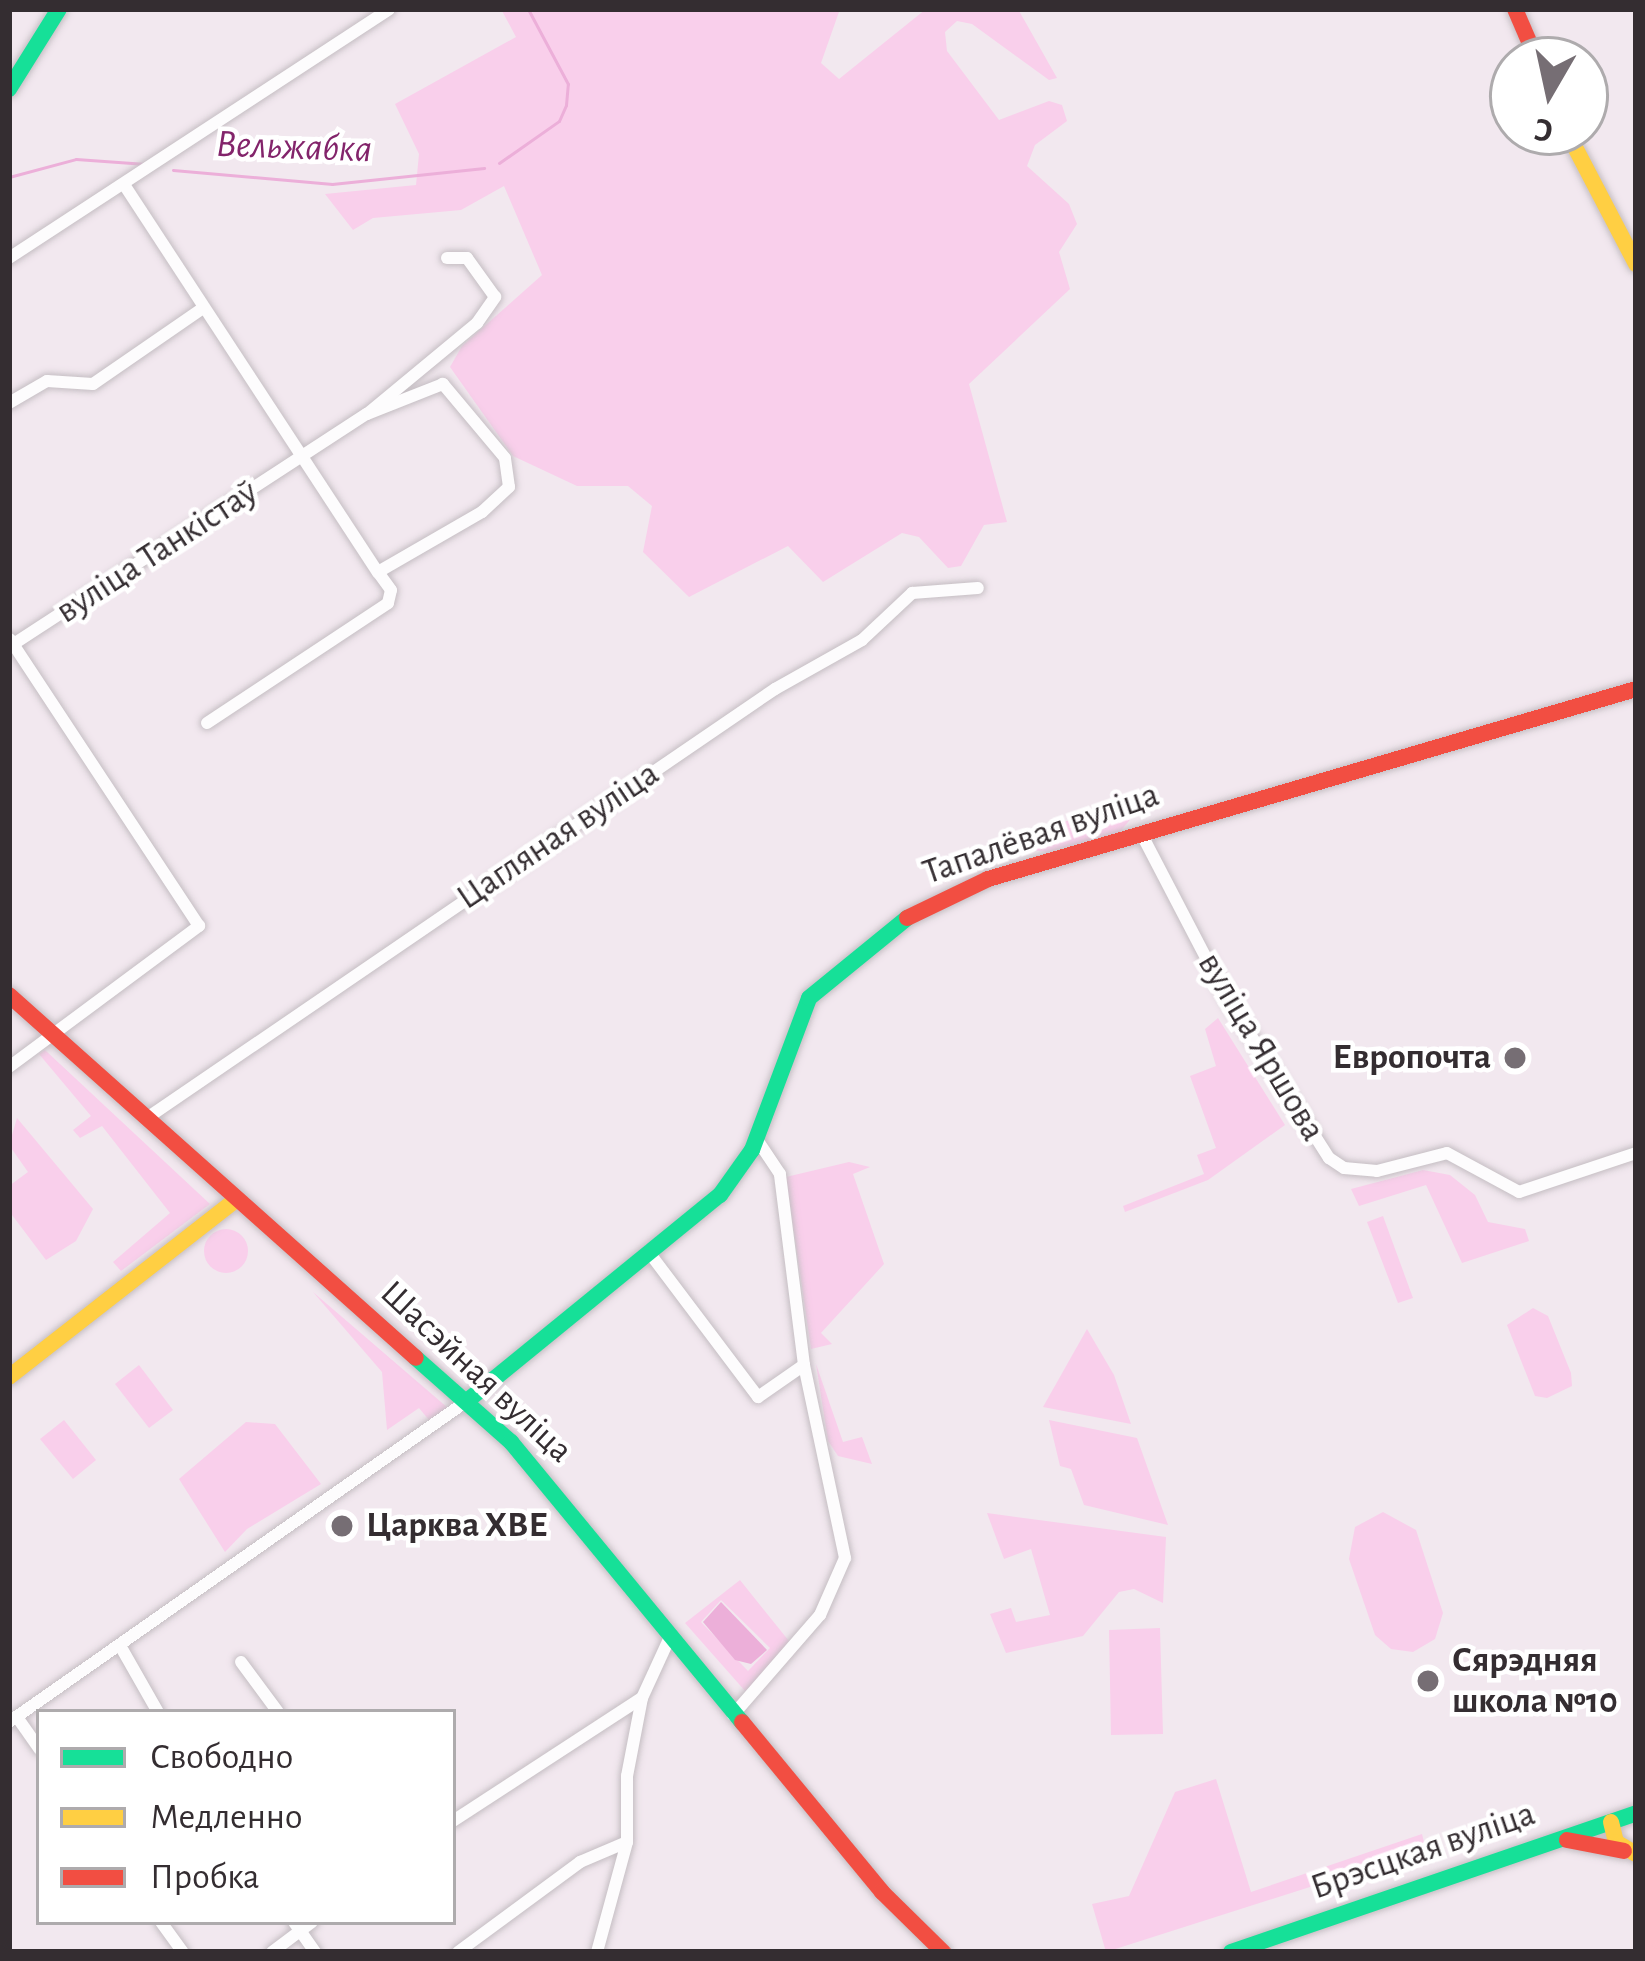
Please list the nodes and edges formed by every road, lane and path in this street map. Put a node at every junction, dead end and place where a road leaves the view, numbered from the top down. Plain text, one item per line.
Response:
1 (59, 9) edge
2 (389, 9) edge
3 (9, 89) edge
4 (1580, 156) edge
5 (125, 186) junction
6 (9, 258) edge
7 (447, 259) dead end
8 (1636, 264) edge
9 (203, 308) junction
10 (9, 403) edge
11 (367, 414) junction
12 (300, 458) junction
13 (378, 572) junction
14 (978, 588) dead end
15 (10, 643) edge
16 (1636, 689) edge
17 (207, 723) dead end
18 (1141, 832) junction
19 (9, 995) edge
20 (52, 1034) junction
21 (9, 1067) edge
22 (148, 1118) junction
23 (756, 1138) junction
24 (1636, 1153) edge
25 (237, 1199) junction
26 (648, 1251) junction
27 (805, 1365) junction
28 (9, 1377) edge
29 (467, 1401) junction
30 (670, 1635) junction
31 (122, 1649) junction
32 (241, 1662) dead end
33 (642, 1698) junction
34 (156, 1709) edge
35 (276, 1709) edge
36 (734, 1714) junction
37 (13, 1720) edge
38 (36, 1746) edge
39 (1636, 1813) edge
40 (456, 1820) edge
41 (1611, 1822) junction
42 (1562, 1839) junction
43 (627, 1842) junction
44 (1630, 1852) edge
45 (163, 1925) edge
46 (302, 1925) edge
47 (183, 1952) edge
48 (272, 1952) edge
49 (315, 1952) edge
50 (458, 1952) edge
51 (597, 1952) edge
52 (944, 1952) edge
53 (1231, 1952) edge

1 - 3 main road
2 - 5 street
4 - 8 main road
5 - 6 street
5 - 9 street
7 - 11 street, вуліца Танкістаў
9 - 10 street
9 - 12 street
11 - 12 street, вуліца Танкістаў
11 - 13 street, вуліца Танкістаў
12 - 13 street
12 - 15 street, вуліца Танкістаў
13 - 17 street
14 - 22 street, Цагляная вуліца
15 - 20 street, вуліца Танкістаў
16 - 18 main road, Тапалёвая вуліца
18 - 23 main road, Тапалёвая вуліца
18 - 24 street, вуліца Яршова
19 - 20 main road, Шасэйная вуліца
20 - 21 street
20 - 22 main road, Шасэйная вуліца
22 - 25 main road, Шасэйная вуліца
23 - 26 main road, Тапалёвая вуліца
23 - 27 street
25 - 28 main road
25 - 29 main road, Шасэйная вуліца
26 - 27 street
26 - 29 main road, Тапалёвая вуліца
27 - 36 street
29 - 30 main road, Шасэйная вуліца
29 - 31 street
30 - 33 street
30 - 36 main road, Шасэйная вуліца
31 - 34 street
31 - 37 street
32 - 35 street
33 - 40 street
33 - 43 street
36 - 52 main road, Шасэйная вуліца
37 - 38 street
39 - 41 main road, Брэсцкая вуліца
41 - 42 main road, Брэсцкая вуліца
41 - 44 main road
42 - 44 main road
42 - 53 main road, Брэсцкая вуліца
43 - 50 street
43 - 51 street
45 - 47 street
46 - 48 street
46 - 49 street

